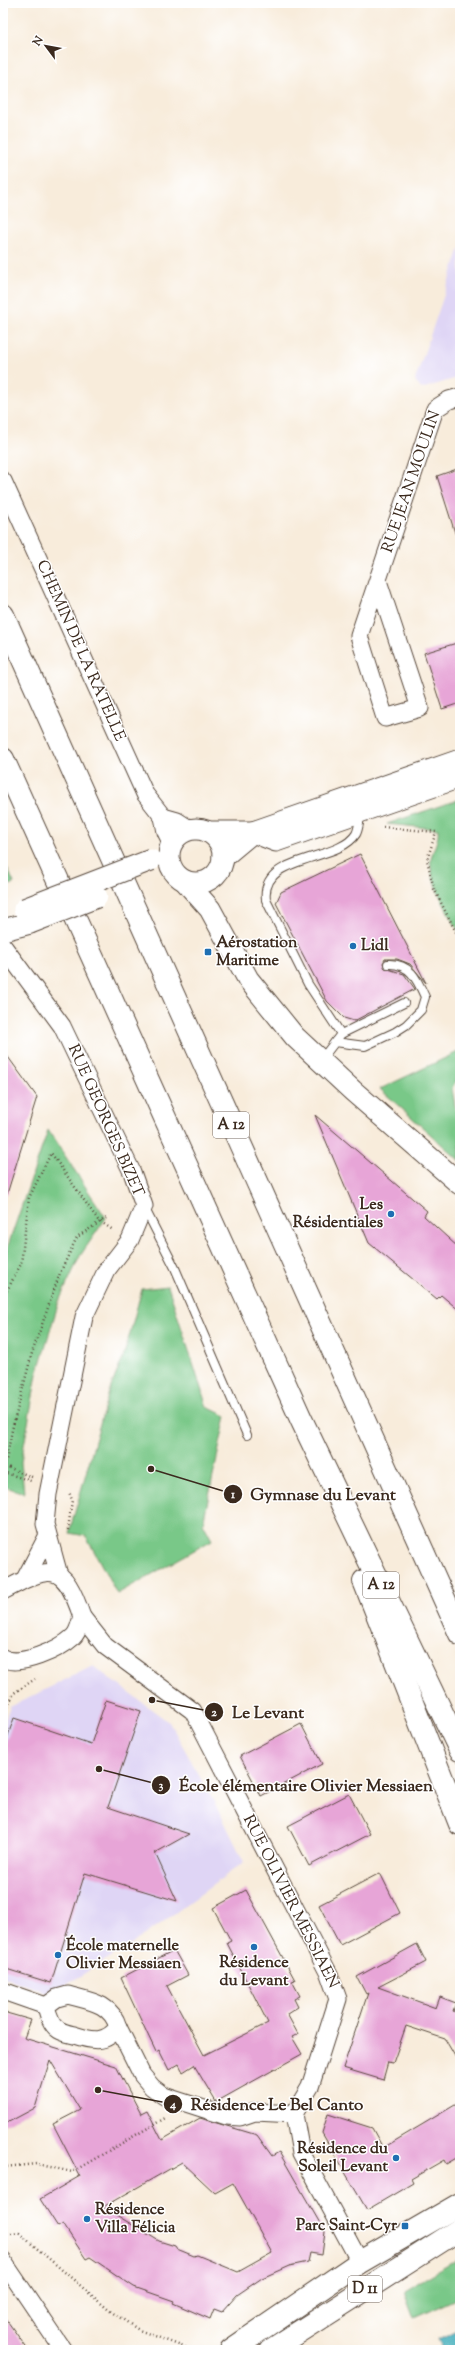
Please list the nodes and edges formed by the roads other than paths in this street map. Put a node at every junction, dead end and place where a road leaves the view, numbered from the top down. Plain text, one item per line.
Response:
1 (460, 397) edge
2 (3, 481) edge
3 (378, 581) junction
4 (3, 615) edge
5 (3, 760) edge
6 (460, 760) edge
7 (460, 777) edge
8 (367, 803) junction
9 (163, 817) junction
10 (200, 831) junction
11 (253, 832) junction
12 (171, 847) junction
13 (223, 857) junction
14 (153, 867) junction
15 (181, 879) junction
16 (208, 880) junction
17 (210, 909) junction
18 (27, 916) junction
19 (3, 925) edge
20 (3, 930) edge
21 (3, 946) edge
22 (388, 964) dead end
23 (404, 1004) dead end
24 (341, 1034) junction
25 (335, 1042) junction
26 (320, 1060) junction
27 (460, 1184) edge
28 (144, 1206) junction
29 (302, 1419) junction
30 (247, 1435) dead end
31 (47, 1537) junction
32 (59, 1575) junction
33 (26, 1578) junction
34 (3, 1591) edge
35 (82, 1617) junction
36 (460, 1634) edge
37 (74, 1636) junction
38 (105, 1646) junction
39 (3, 1658) edge
40 (460, 1750) edge
41 (460, 1824) edge
42 (3, 1991) edge
43 (46, 2006) junction
44 (118, 2027) junction
45 (294, 2114) junction
46 (460, 2204) edge
47 (460, 2229) edge
48 (3, 2261) edge
49 (360, 2262) junction
50 (278, 2346) edge
51 (63, 2350) edge
52 (231, 2350) edge

1 - 3 street, RUE JEAN MOULIN
2 - 9 street, CHEMIN DE LA RATELLE
3 - 3 street, RUE JEAN MOULIN
4 - 36 main road, A 12
5 - 29 main road, A 12
6 - 8 street
7 - 8 street
8 - 11 street
8 - 24 lane
9 - 10 street
9 - 12 street, CHEMIN DE LA RATELLE
10 - 11 street
10 - 12 street
10 - 13 street
11 - 13 street
12 - 14 street
12 - 15 street
13 - 16 street
14 - 15 street
14 - 18 street, bridge
15 - 16 street
15 - 17 street
16 - 17 street
17 - 26 street
18 - 19 street
18 - 20 street
21 - 28 street, RUE GEORGES BIZET
22 - 25 lane
23 - 24 lane
24 - 25 lane
25 - 26 lane
26 - 27 street
28 - 30 lane
28 - 31 street, RUE GEORGES BIZET
29 - 40 main road, A 12
29 - 41 main road
31 - 32 street, RUE GEORGES BIZET
31 - 33 street
32 - 33 street
32 - 35 street, RUE OLIVIER MESSIAEN
33 - 34 street
35 - 37 street
35 - 38 street, RUE OLIVIER MESSIAEN
37 - 38 street, RUE OLIVIER MESSIAEN
37 - 39 street
38 - 45 street, RUE OLIVIER MESSIAEN
42 - 43 street
43 - 44 street
43 - 44 street
44 - 45 street
45 - 49 street
46 - 49 main road, D 11
47 - 50 main road, D 11
48 - 51 street
49 - 50 main road
49 - 52 main road, D 11

